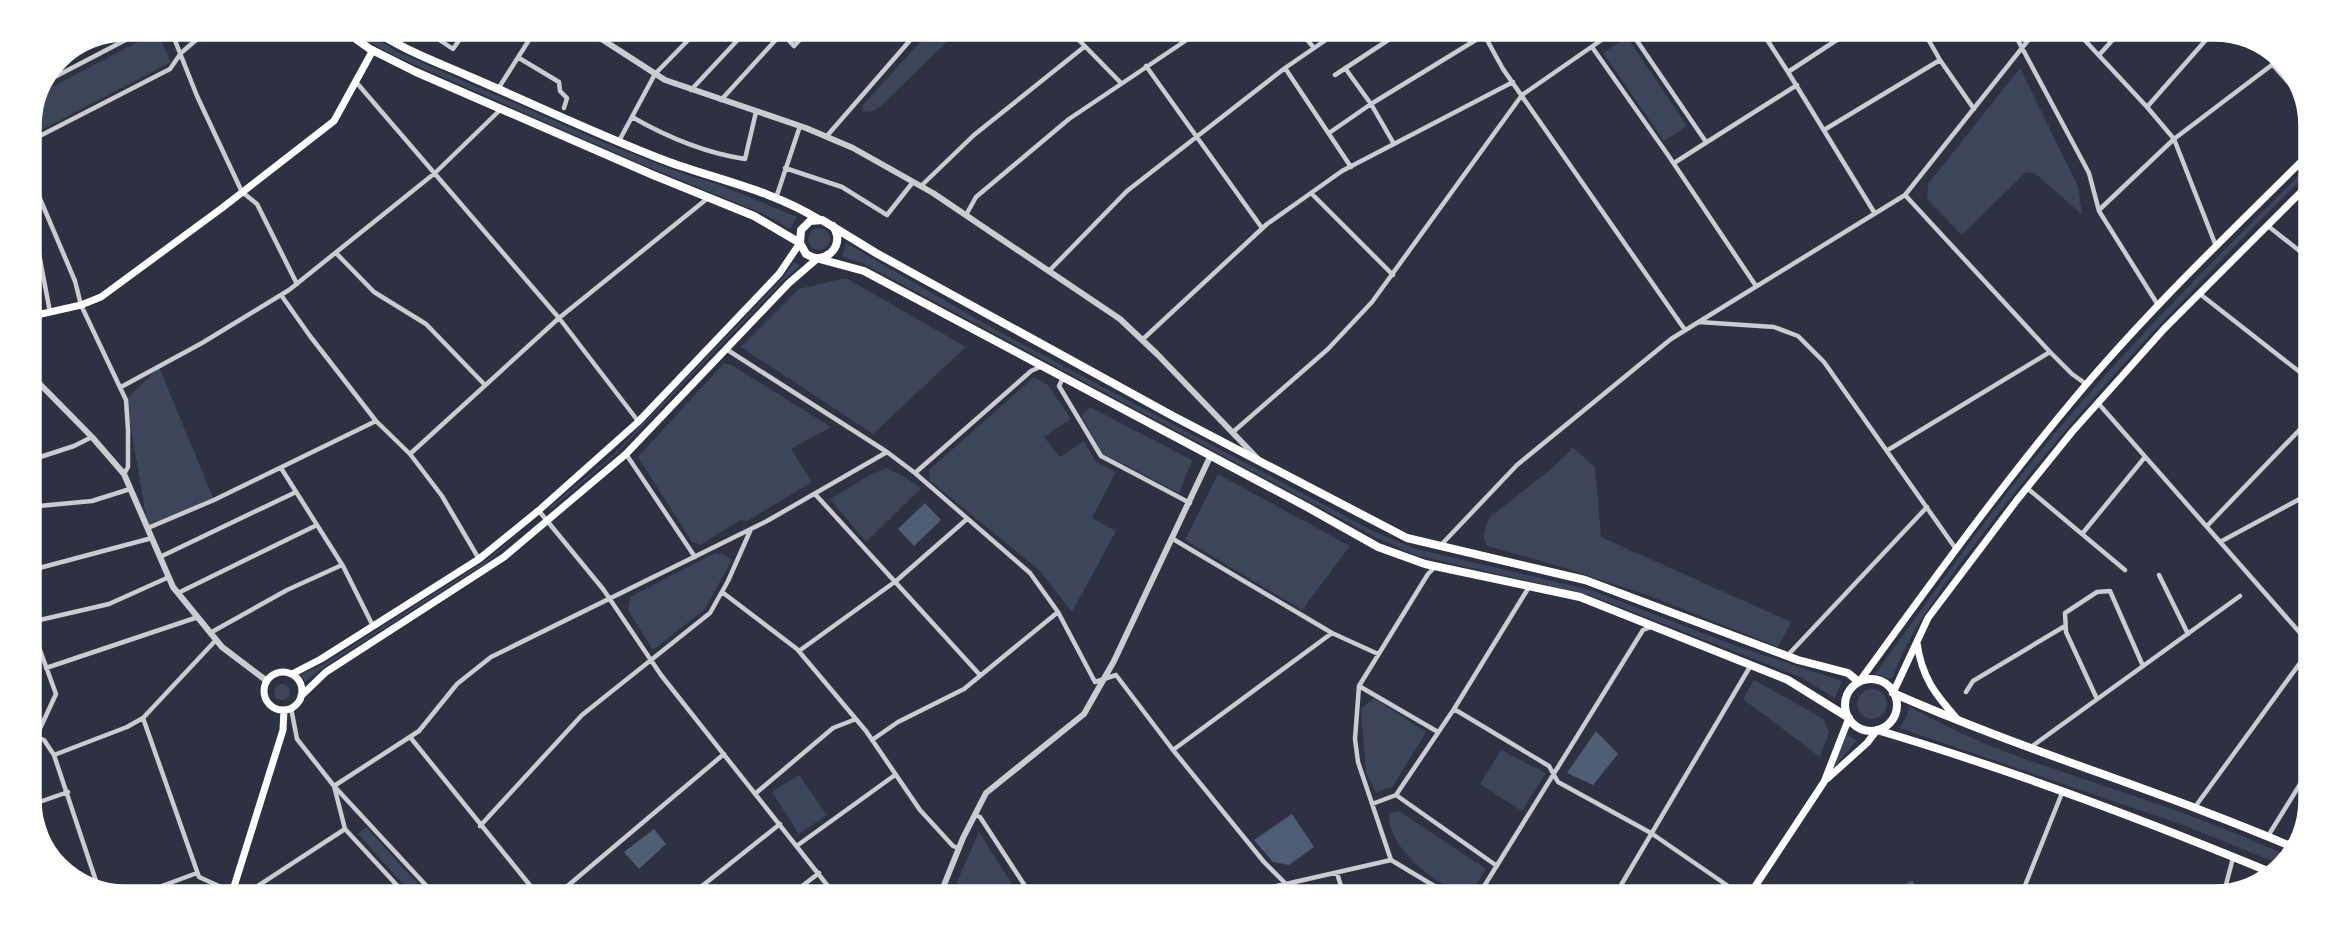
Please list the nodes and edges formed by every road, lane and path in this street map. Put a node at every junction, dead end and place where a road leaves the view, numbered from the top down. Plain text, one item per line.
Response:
1 (126, 40) edge
2 (175, 40) edge
3 (196, 40) edge
4 (358, 40) edge
5 (392, 40) edge
6 (402, 40) edge
7 (440, 40) edge
8 (459, 40) edge
9 (530, 40) edge
10 (604, 40) edge
11 (688, 40) edge
12 (738, 40) edge
13 (772, 40) edge
14 (910, 40) edge
15 (1078, 40) edge
16 (1186, 40) edge
17 (1307, 40) edge
18 (1326, 40) edge
19 (1388, 40) edge
20 (1472, 40) edge
21 (1487, 40) edge
22 (1602, 40) edge
23 (1636, 40) edge
24 (1767, 40) edge
25 (1837, 40) edge
26 (1928, 40) edge
27 (2018, 40) edge
28 (2028, 40) edge
29 (2085, 40) edge
30 (2113, 40) edge
31 (2206, 40) edge
32 (399, 44) junction
33 (1084, 47) junction
34 (1592, 47) junction
35 (2023, 47) junction
36 (1314, 48) junction
37 (373, 50) junction
38 (181, 53) junction
39 (2099, 55) junction
40 (519, 58) junction
41 (1940, 60) junction
42 (2273, 65) joint
43 (1146, 66) junction
44 (1285, 68) junction
45 (1345, 68) junction
46 (1788, 72) junction
47 (656, 74) junction
48 (1335, 75) dead end
49 (55, 77) edge
50 (2286, 79) edge
51 (356, 82) junction
52 (1513, 82) junction
53 (1121, 83) junction
54 (1797, 85) junction
55 (498, 89) junction
56 (691, 90) junction
57 (1522, 95) junction
58 (721, 100) junction
59 (1371, 104) junction
60 (2147, 107) junction
61 (564, 108) dead end
62 (1974, 109) junction
63 (501, 110) junction
64 (756, 112) junction
65 (632, 117) junction
66 (800, 126) junction
67 (1824, 130) junction
68 (1329, 133) junction
69 (40, 136) edge
70 (1198, 136) junction
71 (826, 137) junction
72 (2174, 139) junction
73 (619, 141) junction
74 (1706, 142) junction
75 (1394, 144) junction
76 (1674, 163) junction
77 (2300, 163) edge
78 (1350, 167) junction
79 (785, 168) junction
80 (435, 173) junction
81 (913, 182) junction
82 (920, 186) junction
83 (242, 192) junction
84 (1311, 193) junction
85 (2300, 193) edge
86 (1905, 195) junction
87 (708, 198) junction
88 (40, 199) edge
89 (776, 199) junction
90 (2099, 211) junction
91 (1875, 212) junction
92 (966, 215) junction
93 (818, 219) junction
94 (2267, 225) junction
95 (833, 226) junction
96 (1262, 228) junction
97 (800, 243) junction
98 (2216, 246) junction
99 (2300, 251) edge
100 (336, 253) junction
101 (818, 258) junction
102 (40, 259) edge
103 (1048, 271) junction
104 (1393, 275) junction
105 (297, 284) junction
106 (1756, 286) junction
107 (2200, 294) junction
108 (281, 295) junction
109 (81, 305) junction
110 (2159, 306) junction
111 (50, 312) junction
112 (40, 314) edge
113 (559, 318) junction
114 (1697, 322) junction
115 (1685, 330) junction
116 (1142, 340) junction
117 (725, 349) junction
118 (2050, 352) junction
119 (1042, 366) junction
120 (2300, 372) edge
121 (1063, 377) junction
122 (40, 384) edge
123 (485, 385) junction
124 (2086, 385) junction
125 (121, 387) junction
126 (2098, 402) junction
127 (376, 421) junction
128 (638, 422) junction
129 (2300, 429) edge
130 (1233, 432) junction
131 (92, 437) junction
132 (1888, 450) junction
133 (887, 452) junction
134 (410, 454) junction
135 (626, 454) junction
136 (40, 457) edge
137 (1210, 457) junction
138 (2145, 457) junction
139 (1261, 462) junction
140 (281, 468) junction
141 (915, 473) junction
142 (124, 474) junction
143 (2027, 488) junction
144 (131, 489) junction
145 (296, 492) junction
146 (815, 494) junction
147 (2300, 499) edge
148 (1189, 503) junction
149 (40, 506) edge
150 (1927, 507) junction
151 (538, 511) junction
152 (967, 519) junction
153 (546, 520) junction
154 (317, 525) junction
155 (2207, 526) junction
156 (148, 528) junction
157 (751, 529) junction
158 (2082, 534) junction
159 (152, 538) junction
160 (1173, 539) junction
161 (2220, 542) junction
162 (1440, 546) junction
163 (1956, 550) junction
164 (160, 557) junction
165 (695, 558) junction
166 (479, 559) junction
167 (342, 565) junction
168 (1436, 567) junction
169 (40, 568) edge
170 (2125, 570) dead end
171 (2158, 575) dead end
172 (170, 577) junction
173 (896, 581) junction
174 (1530, 586) junction
175 (722, 592) junction
176 (178, 593) junction
177 (2240, 596) dead end
178 (610, 599) junction
179 (1058, 612) junction
180 (198, 617) junction
181 (40, 620) edge
182 (373, 625) junction
183 (2066, 625) junction
184 (1653, 626) junction
185 (210, 633) junction
186 (1332, 633) junction
187 (2300, 633) edge
188 (2188, 634) junction
189 (216, 640) junction
190 (1917, 643) junction
191 (799, 651) junction
192 (40, 654) edge
193 (1378, 654) junction
194 (1787, 656) junction
195 (649, 660) junction
196 (2300, 663) edge
197 (1751, 665) junction
198 (2143, 666) junction
199 (46, 668) junction
200 (292, 674) junction
201 (980, 676) junction
202 (1105, 678) junction
203 (267, 681) junction
204 (1859, 682) junction
205 (1359, 685) junction
206 (1966, 692) dead end
207 (1893, 693) junction
208 (301, 696) junction
209 (2097, 700) junction
210 (288, 709) junction
211 (1454, 709) junction
212 (143, 718) junction
213 (1849, 718) junction
214 (856, 719) junction
215 (1958, 721) junction
216 (40, 729) edge
217 (1877, 730) junction
218 (1438, 732) junction
219 (410, 737) junction
220 (40, 738) edge
221 (872, 740) junction
222 (2030, 748) junction
223 (1173, 750) junction
224 (724, 754) junction
225 (54, 755) junction
226 (895, 775) junction
227 (1554, 775) junction
228 (1824, 782) junction
229 (2300, 784) edge
230 (334, 786) junction
231 (68, 792) junction
232 (755, 793) junction
233 (2062, 793) junction
234 (1396, 795) junction
235 (40, 802) edge
236 (1372, 804) junction
237 (2195, 807) junction
238 (974, 814) junction
239 (780, 824) junction
240 (480, 826) junction
241 (345, 829) junction
242 (1651, 833) junction
243 (2268, 836) junction
244 (2287, 844) edge
245 (798, 845) junction
246 (958, 848) junction
247 (2233, 857) junction
248 (1391, 860) junction
249 (1497, 866) junction
250 (2265, 870) edge
251 (197, 873) junction
252 (819, 873) junction
253 (1337, 873) junction
254 (96, 880) edge
255 (1285, 883) junction
256 (703, 884) edge
257 (2226, 885) edge
258 (162, 886) edge
259 (219, 886) edge
260 (234, 886) edge
261 (258, 886) edge
262 (398, 886) edge
263 (427, 886) edge
264 (530, 886) edge
265 (567, 886) edge
266 (802, 886) edge
267 (828, 886) edge
268 (943, 886) edge
269 (1025, 886) edge
270 (1272, 886) edge
271 (1341, 886) edge
272 (1434, 886) edge
273 (1484, 886) edge
274 (1620, 886) edge
275 (1730, 886) edge
276 (1753, 886) edge
277 (2025, 886) edge

1 - 49 street
2 - 38 street
3 - 38 street
4 - 37 main road
5 - 32 main road
6 - 32 street
7 - 8 street
9 - 40 street
10 - 47 street
11 - 47 street
12 - 56 street
13 - 58 street
14 - 71 street
15 - 33 street
16 - 43 street
17 - 36 street
18 - 36 street
19 - 45 street
20 - 59 street
21 - 52 street
22 - 34 street
23 - 74 street
24 - 46 street
25 - 46 street
26 - 41 street
27 - 35 street
28 - 35 street
29 - 39 street
30 - 39 street
31 - 60 street
32 - 55 main road
33 - 53 street
33 - 82 street
34 - 57 street
34 - 76 street
35 - 62 street
35 - 90 street
36 - 44 street
37 - 51 main road
37 - 63 main road
38 - 69 street
38 - 83 street
39 - 60 street
40 - 55 street
40 - 61 street
41 - 62 street
41 - 67 street
42 - 50 street
42 - 72 street
43 - 53 street
43 - 70 street
44 - 68 street
44 - 70 street
45 - 48 street
45 - 59 street
46 - 54 street
47 - 56 street
47 - 65 street
51 - 80 street
51 - 83 main road
52 - 57 street
52 - 75 street
53 - 92 street
54 - 67 street
54 - 74 street
55 - 73 main road
56 - 58 street
57 - 104 street
57 - 115 street
58 - 64 street
59 - 68 street
59 - 75 street
60 - 72 street
62 - 86 street
63 - 80 street
63 - 87 main road
64 - 65 street
64 - 66 street
65 - 73 street
66 - 71 street
66 - 79 street
67 - 91 street
68 - 78 street
70 - 96 street
70 - 103 street
71 - 81 street
72 - 90 street
72 - 98 street
73 - 89 main road
74 - 76 street
75 - 78 street
76 - 106 street
77 - 98 main road
78 - 84 street
79 - 81 street
79 - 89 street
80 - 100 street
80 - 113 street
81 - 82 street
82 - 92 street
83 - 105 street
83 - 109 main road
84 - 96 street
84 - 104 street
85 - 94 main road
86 - 91 street
86 - 118 street
87 - 97 main road
87 - 113 street
88 - 109 street
89 - 93 main road
90 - 110 street
91 - 106 street
92 - 103 street
93 - 95 main road
93 - 97 main road
94 - 99 street
94 - 107 main road
95 - 101 main road
95 - 139 main road
96 - 116 street
97 - 101 main road
97 - 128 main road
98 - 110 main road
100 - 105 street
100 - 123 street
101 - 117 main road
101 - 119 main road
102 - 111 street
103 - 116 street
104 - 130 street
105 - 108 street
106 - 114 street
107 - 120 street
107 - 126 main road
108 - 125 street
108 - 127 street
109 - 111 main road
109 - 125 street
110 - 124 main road
111 - 112 main road
113 - 123 street
113 - 128 street
114 - 115 street
114 - 132 street
115 - 162 street
116 - 130 street
117 - 133 street
117 - 135 main road
118 - 124 street
118 - 132 street
119 - 121 main road
119 - 141 street
121 - 137 main road
121 - 148 street
122 - 131 street
123 - 134 street
124 - 163 main road
125 - 142 street
126 - 138 street
126 - 143 main road
127 - 134 street
127 - 140 street
128 - 151 main road
129 - 155 street
130 - 139 street
131 - 136 street
131 - 142 street
132 - 150 street
133 - 141 street
133 - 146 street
134 - 166 street
135 - 153 main road
135 - 165 street
137 - 148 street
137 - 168 main road
138 - 155 street
138 - 158 street
139 - 162 main road
140 - 145 street
140 - 156 street
141 - 152 street
142 - 144 street
143 - 158 street
143 - 190 main road
144 - 149 street
144 - 156 street
145 - 154 street
145 - 164 street
146 - 157 street
146 - 173 street
147 - 161 street
148 - 160 street
150 - 163 street
150 - 194 street
151 - 153 street
151 - 166 main road
152 - 173 street
152 - 179 street
153 - 178 street
153 - 208 main road
154 - 167 street
154 - 176 street
155 - 161 street
156 - 159 street
157 - 165 street
157 - 175 street
158 - 170 street
159 - 164 street
159 - 169 street
160 - 186 street
160 - 202 street
161 - 187 street
162 - 194 main road
163 - 204 main road
164 - 172 street
165 - 178 street
166 - 182 main road
167 - 182 street
167 - 185 street
168 - 174 main road
168 - 193 street
171 - 188 street
172 - 176 street
172 - 181 street
173 - 191 street
173 - 201 street
174 - 184 main road
174 - 211 street
175 - 191 street
175 - 195 street
176 - 180 street
177 - 188 street
178 - 195 street
178 - 219 street
179 - 201 street
179 - 202 street
180 - 185 street
180 - 199 street
182 - 200 main road
183 - 198 street
183 - 206 street
183 - 209 street
184 - 197 main road
184 - 227 street
185 - 189 street
186 - 193 street
186 - 223 street
188 - 198 street
189 - 203 street
189 - 212 street
190 - 207 main road
190 - 215 main road
191 - 214 street
192 - 199 street
193 - 205 street
194 - 204 main road
195 - 224 street
195 - 240 street
196 - 237 street
197 - 213 main road
197 - 242 street
198 - 209 street
199 - 216 street
200 - 203 main road
200 - 208 main road
201 - 221 street
202 - 223 street
202 - 238 street
203 - 210 main road
204 - 207 main road
204 - 213 main road
205 - 218 street
205 - 236 street
207 - 215 main road
207 - 217 main road
208 - 210 main road
209 - 222 street
210 - 230 street
210 - 260 main road
211 - 218 street
211 - 227 street
212 - 225 street
212 - 251 street
213 - 217 main road
213 - 228 main road
214 - 221 street
214 - 232 street
215 - 222 main road
217 - 228 main road
217 - 233 main road
218 - 234 street
219 - 230 street
219 - 240 street
220 - 225 street
221 - 226 street
222 - 237 main road
223 - 255 street
224 - 232 street
224 - 265 street
225 - 231 street
226 - 245 street
226 - 246 street
227 - 242 street
227 - 249 street
228 - 276 main road
229 - 243 street
230 - 241 street
230 - 263 street
231 - 235 street
231 - 254 street
232 - 239 street
233 - 247 main road
233 - 277 street
234 - 236 street
234 - 249 street
236 - 248 street
237 - 243 main road
238 - 246 street
238 - 269 street
239 - 245 street
239 - 256 street
240 - 264 street
241 - 261 street
241 - 262 street
242 - 274 street
242 - 275 street
243 - 244 main road
245 - 252 street
246 - 268 street
247 - 250 main road
247 - 257 street
248 - 253 street
248 - 272 street
249 - 273 street
251 - 258 street
251 - 259 street
252 - 266 street
252 - 267 street
253 - 255 street
253 - 271 street
255 - 270 street

